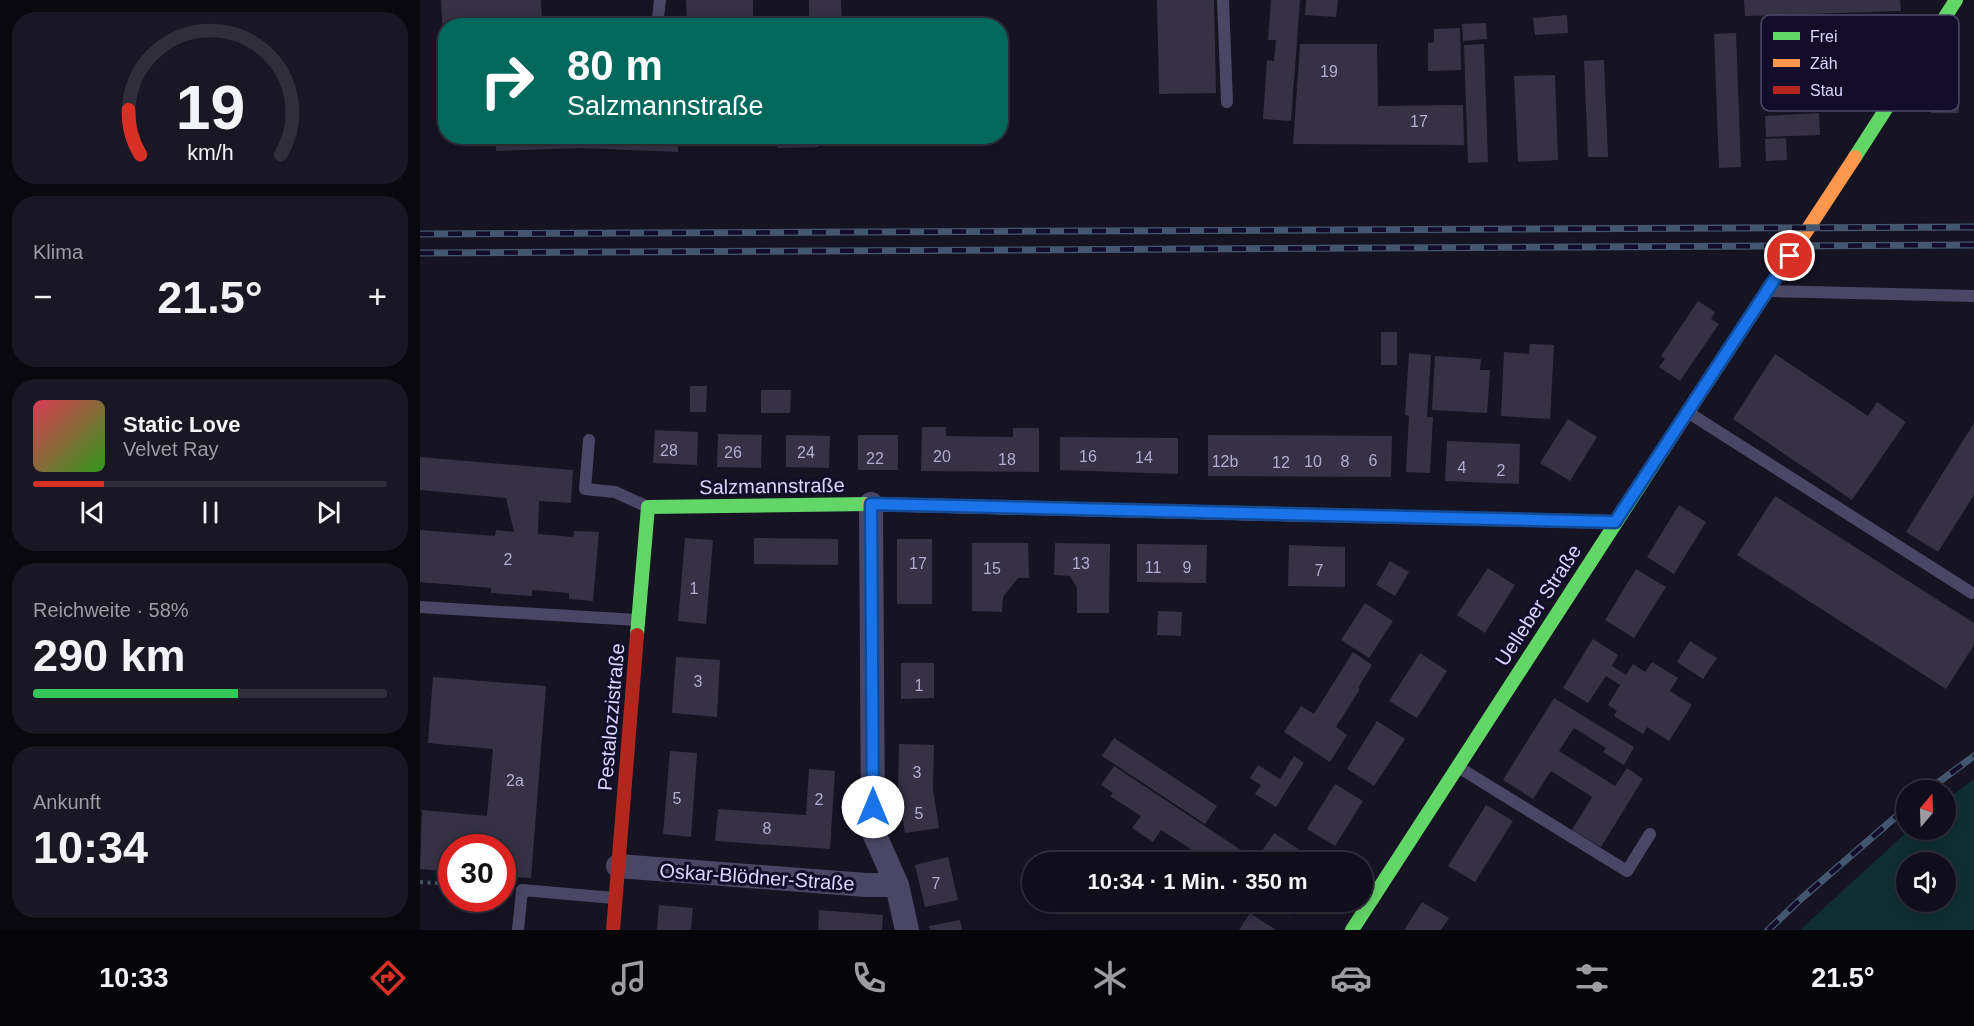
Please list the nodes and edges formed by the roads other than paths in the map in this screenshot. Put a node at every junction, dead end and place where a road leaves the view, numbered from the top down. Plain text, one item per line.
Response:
1 (660, 0) edge
2 (1223, 0) edge
3 (1956, 0) edge
4 (1946, 15) edge
5 (658, 18) edge
6 (1227, 102) dead end
7 (1885, 111) edge
8 (1767, 291) junction
9 (1974, 296) edge
10 (1688, 412) junction
11 (589, 440) dead end
12 (871, 504) junction
13 (648, 507) junction
14 (1615, 522) junction
15 (1972, 593) dead end
16 (420, 607) edge
17 (639, 620) junction
18 (1457, 766) junction
19 (1650, 834) dead end
20 (618, 866) junction
21 (897, 885) junction
22 (615, 898) junction
23 (518, 930) edge
24 (613, 930) edge
25 (907, 930) edge
26 (1352, 930) edge

1 - 5 lane
2 - 6 lane
3 - 4 street, Uelleber Straße
7 - 8 street, Uelleber Straße
8 - 9 lane
8 - 10 street, Uelleber Straße
10 - 14 street, Uelleber Straße
10 - 15 lane
11 - 13 lane
12 - 13 street, Salzmannstraße
12 - 14 street, Salzmannstraße
12 - 21 street
13 - 17 street, Pestalozzistraße
14 - 18 street, Uelleber Straße
16 - 17 lane
17 - 20 street, Pestalozzistraße
18 - 19 lane
18 - 26 street, Uelleber Straße
20 - 21 street, Oskar-Blödner-Straße
20 - 22 street, Pestalozzistraße
21 - 25 street
22 - 23 lane
22 - 24 street, Pestalozzistraße

